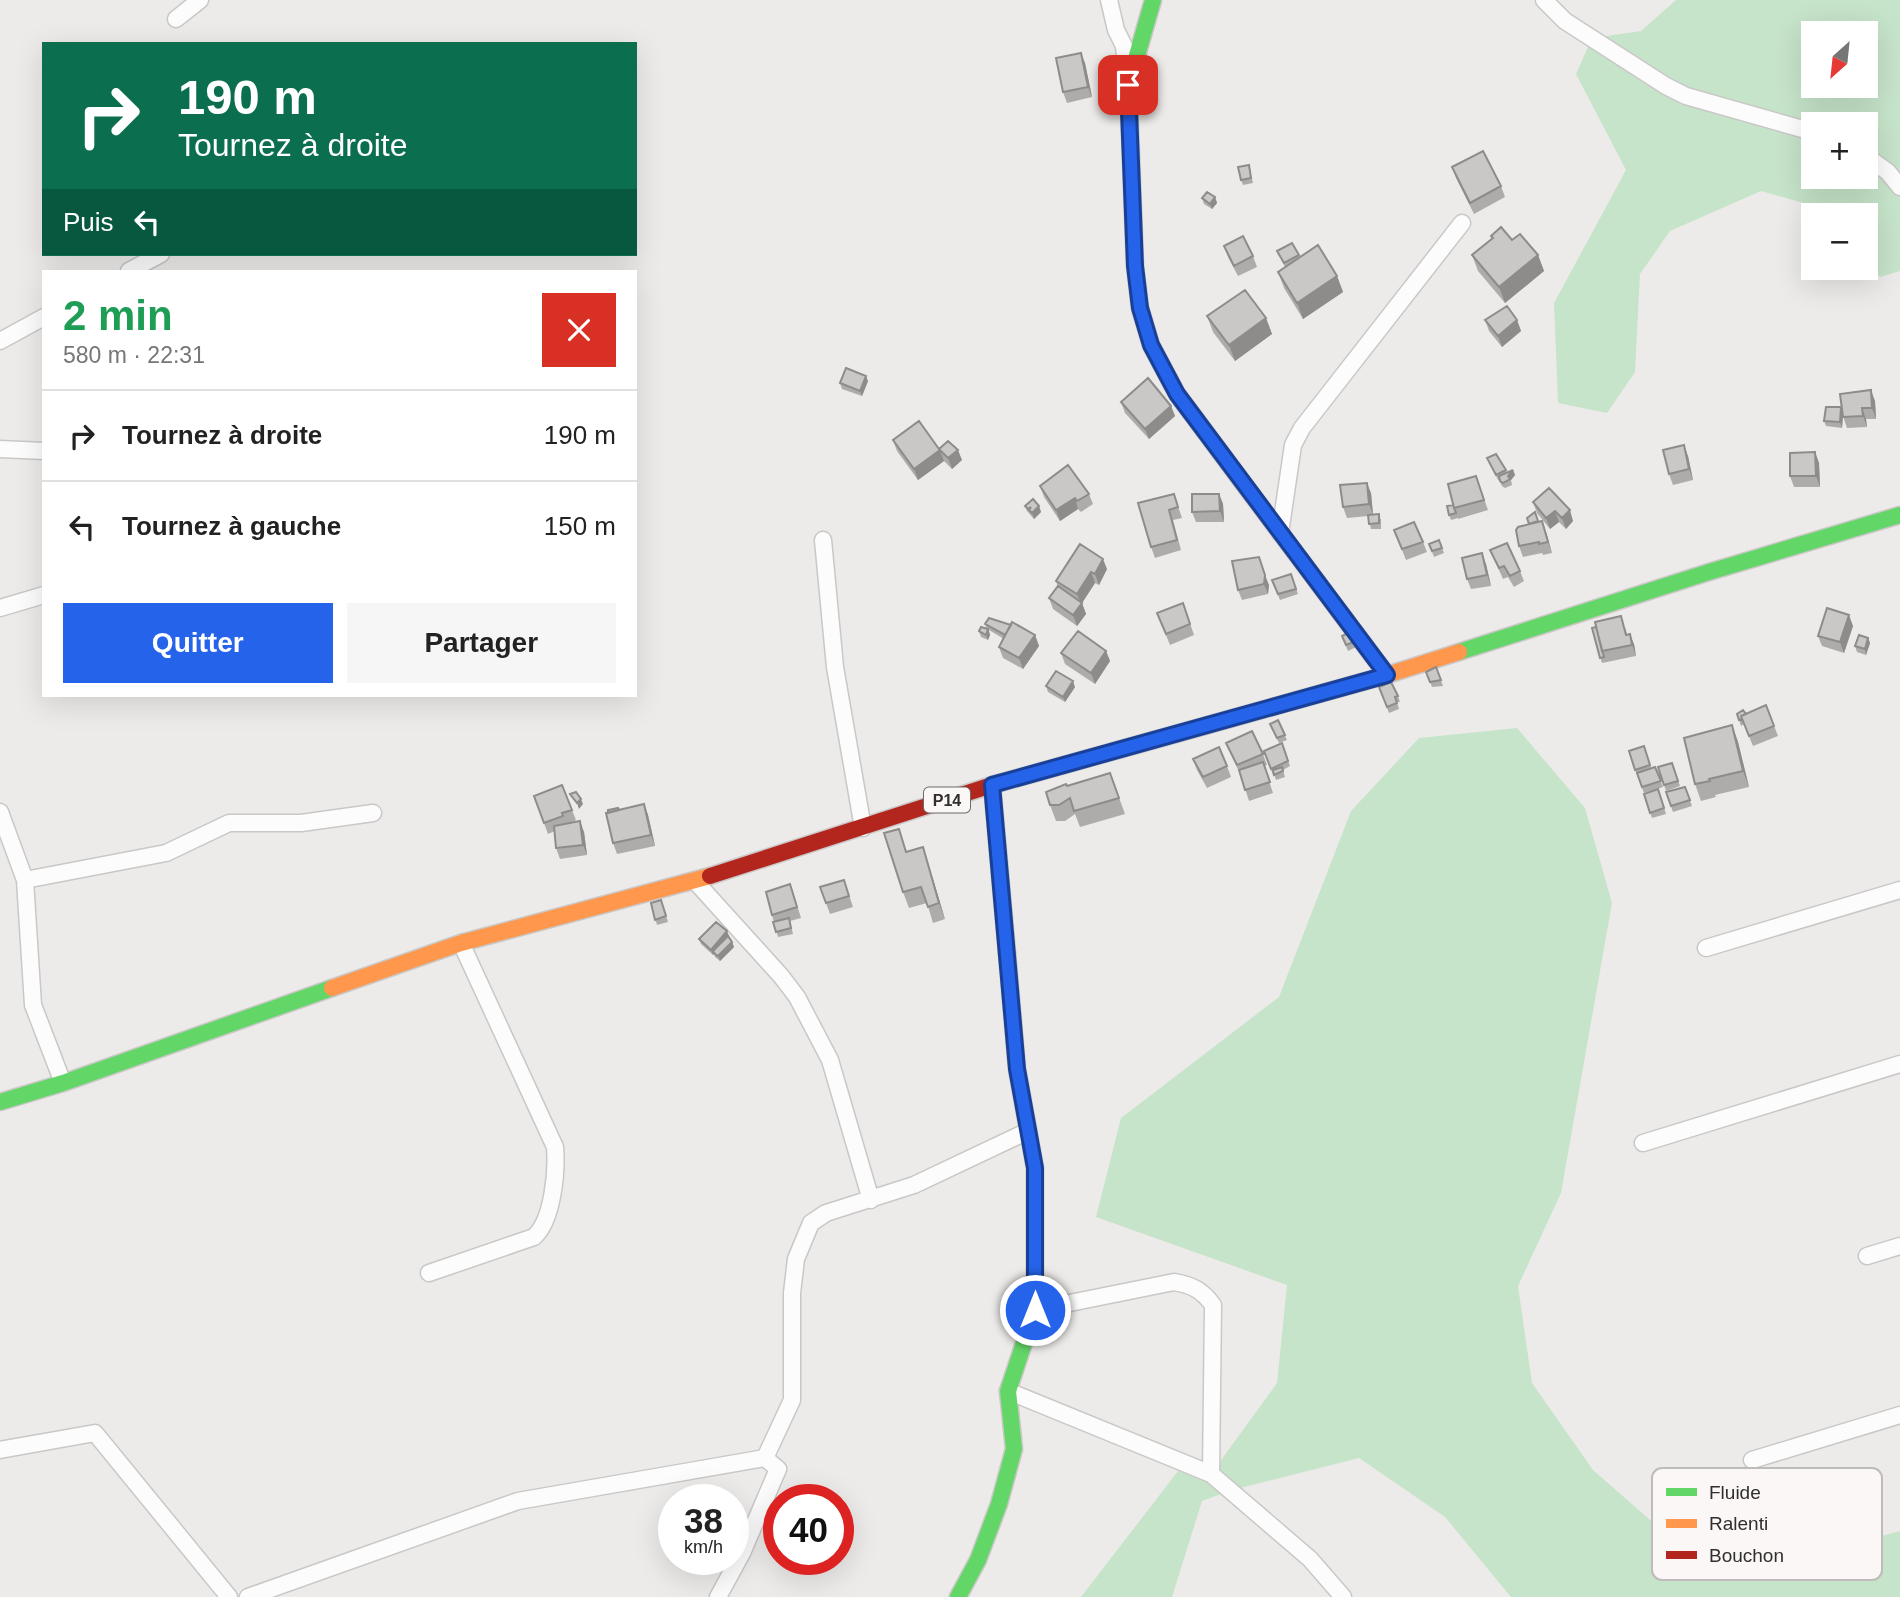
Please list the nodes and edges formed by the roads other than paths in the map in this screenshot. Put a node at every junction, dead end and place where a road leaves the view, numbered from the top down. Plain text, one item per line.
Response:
1 (200, 0) edge
2 (1109, 0) edge
3 (1153, 0) edge
4 (1544, 0) edge
5 (176, 19) dead end
6 (1129, 104) junction
7 (1801, 129) edge
8 (1878, 165) edge
9 (1900, 187) edge
10 (1462, 223) dead end
11 (157, 256) edge
12 (131, 270) edge
13 (42, 318) edge
14 (0, 341) edge
15 (0, 449) edge
16 (42, 451) edge
17 (1900, 515) edge
18 (1280, 533) junction
19 (823, 540) dead end
20 (42, 597) edge
21 (0, 608) edge
22 (1387, 675) junction
23 (992, 785) junction
24 (0, 812) edge
25 (373, 813) dead end
26 (863, 828) junction
27 (25, 880) junction
28 (695, 881) junction
29 (1900, 890) edge
30 (461, 943) junction
31 (1706, 948) dead end
32 (1900, 1064) edge
33 (63, 1083) junction
34 (0, 1102) edge
35 (1028, 1131) junction
36 (1643, 1143) dead end
37 (871, 1200) junction
38 (1900, 1246) edge
39 (1867, 1256) dead end
40 (429, 1273) dead end
41 (1035, 1310) junction
42 (1008, 1391) junction
43 (1900, 1415) edge
44 (0, 1450) edge
45 (765, 1458) junction
46 (1752, 1460) dead end
47 (1211, 1474) junction
48 (229, 1597) edge
49 (248, 1597) edge
50 (718, 1597) edge
51 (958, 1597) edge
52 (1343, 1597) edge

1 - 5 street
2 - 6 street
3 - 6 main road
4 - 7 street
6 - 18 main road
8 - 9 street
10 - 18 street
11 - 12 street
13 - 14 street
15 - 16 street
17 - 22 main road, P14
18 - 22 main road
19 - 26 street
20 - 21 street
22 - 23 main road, P14
23 - 26 main road, P14
23 - 35 main road
24 - 27 street
25 - 27 street
26 - 28 main road, P14
27 - 33 street
28 - 30 main road, P14
28 - 37 street
29 - 31 street
30 - 33 main road, P14
30 - 40 street
32 - 36 street
33 - 34 main road, P14
35 - 37 street
35 - 41 main road
37 - 45 street
38 - 39 street
41 - 42 main road
41 - 47 street
42 - 47 street
42 - 51 main road
43 - 46 street
44 - 48 street
45 - 49 street
45 - 50 street
47 - 52 street

